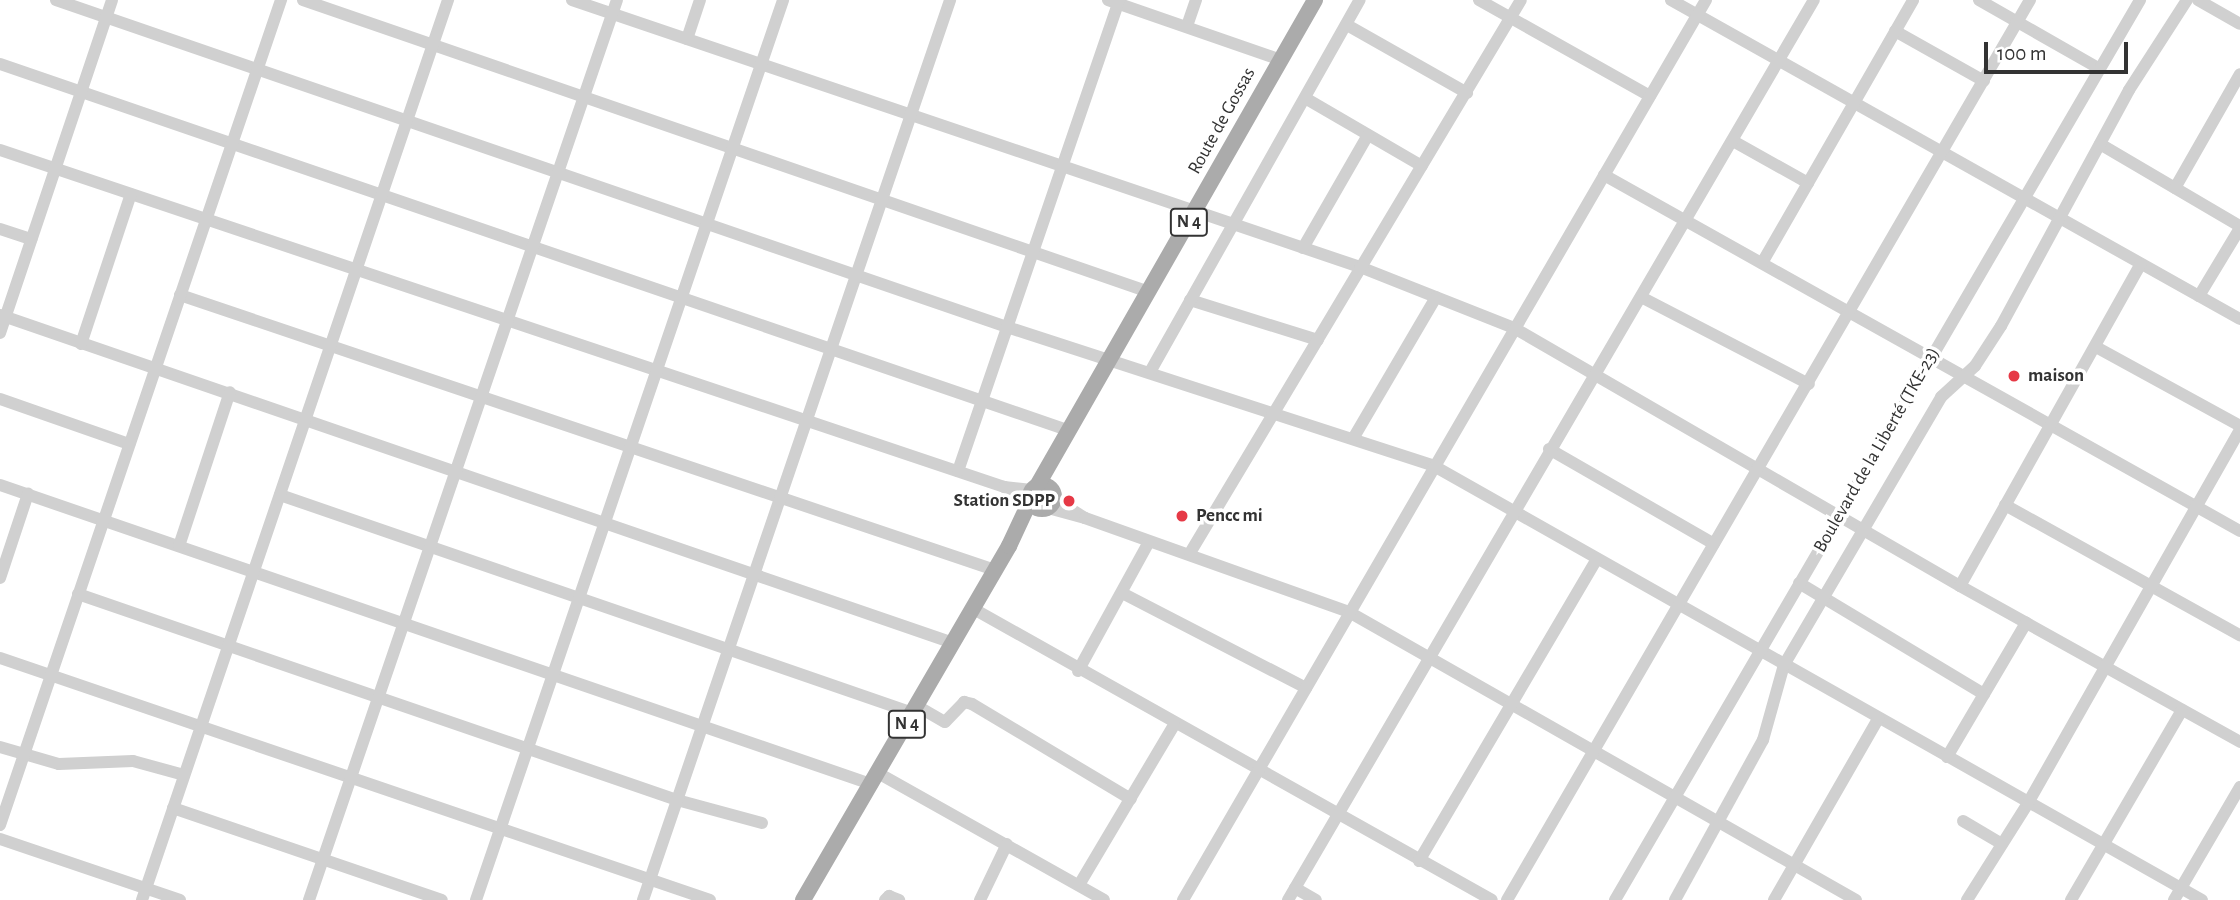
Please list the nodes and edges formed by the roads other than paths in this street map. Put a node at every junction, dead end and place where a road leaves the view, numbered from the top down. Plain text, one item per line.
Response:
1 (56, 0) edge
2 (112, 0) edge
3 (281, 0) edge
4 (303, 0) edge
5 (448, 0) edge
6 (572, 0) edge
7 (617, 0) edge
8 (701, 0) edge
9 (783, 0) edge
10 (950, 0) edge
11 (1196, 0) edge
12 (1315, 0) edge
13 (1360, 0) edge
14 (1479, 0) edge
15 (1521, 0) edge
16 (1671, 0) edge
17 (1706, 0) edge
18 (1814, 0) edge
19 (1913, 0) edge
20 (1979, 0) edge
21 (2029, 0) edge
22 (2140, 0) edge
23 (2187, 0) edge
24 (2198, 0) edge
25 (1115, 1) edge
26 (612, 14) junction
27 (1697, 15) junction
28 (106, 17) junction
29 (1511, 18) junction
30 (2017, 22) junction
31 (1347, 24) junction
32 (2240, 24) edge
33 (1187, 26) junction
34 (1895, 31) junction
35 (687, 39) junction
36 (432, 47) junction
37 (1281, 60) junction
38 (1780, 61) junction
39 (0, 64) edge
40 (761, 65) junction
41 (2099, 69) junction
42 (257, 70) junction
43 (2240, 74) edge
44 (1984, 81) junction
45 (82, 92) junction
46 (1467, 93) junction
47 (1650, 96) junction
48 (583, 98) junction
49 (1305, 99) junction
50 (1854, 102) junction
51 (911, 116) junction
52 (407, 121) junction
53 (1368, 135) junction
54 (1733, 141) junction
55 (232, 144) junction
56 (2100, 144) junction
57 (732, 149) junction
58 (0, 150) edge
59 (1943, 153) junction
60 (1422, 166) junction
61 (53, 168) junction
62 (1062, 168) junction
63 (558, 173) junction
64 (1604, 175) junction
65 (1808, 183) junction
66 (2175, 188) junction
67 (131, 194) junction
68 (382, 195) junction
69 (2025, 198) junction
70 (881, 201) junction
71 (1196, 210) junction
72 (2057, 216) junction
73 (206, 219) junction
74 (1686, 221) junction
75 (707, 224) junction
76 (1234, 224) junction
77 (2240, 227) edge
78 (0, 229) edge
79 (31, 239) junction
80 (532, 247) junction
81 (1303, 248) junction
82 (1033, 253) junction
83 (1762, 263) junction
84 (2141, 264) junction
85 (1360, 267) junction
86 (356, 270) junction
87 (856, 275) junction
88 (1149, 292) junction
89 (180, 295) junction
90 (2199, 296) junction
91 (1436, 297) junction
92 (1641, 297) junction
93 (681, 298) junction
94 (1191, 300) junction
95 (1851, 313) junction
96 (3, 316) edge
97 (2240, 319) edge
98 (507, 320) junction
99 (1007, 327) junction
100 (1514, 328) junction
101 (0, 333) edge
102 (1318, 340) junction
103 (81, 344) junction
104 (331, 345) junction
105 (2096, 347) junction
106 (831, 349) junction
107 (1931, 358) junction
108 (1110, 360) junction
109 (156, 367) junction
110 (657, 370) junction
111 (1150, 372) junction
112 (1595, 374) junction
113 (1964, 376) junction
114 (1809, 384) junction
115 (230, 393) junction
116 (481, 396) junction
117 (0, 399) edge
118 (982, 401) junction
119 (1275, 412) junction
120 (306, 419) junction
121 (807, 420) junction
122 (2050, 424) junction
123 (2240, 428) edge
124 (1354, 437) junction
125 (1067, 438) junction
126 (130, 444) junction
127 (631, 447) junction
128 (1549, 449) junction
129 (1434, 466) junction
130 (1759, 468) junction
131 (456, 471) junction
132 (958, 471) junction
133 (0, 485) edge
134 (28, 495) junction
135 (279, 495) junction
136 (780, 497) junction
137 (1040, 498) junction
138 (2004, 505) junction
139 (2196, 507) junction
140 (1513, 511) junction
141 (1839, 515) junction
142 (103, 520) junction
143 (605, 522) junction
144 (1864, 529) junction
145 (2240, 531) edge
146 (1149, 542) junction
147 (1714, 544) junction
148 (179, 546) junction
149 (430, 547) junction
150 (1190, 554) junction
151 (1596, 560) junction
152 (995, 570) junction
153 (253, 572) junction
154 (754, 574) junction
155 (0, 578) edge
156 (1799, 583) junction
157 (1960, 586) junction
158 (2151, 586) junction
159 (78, 594) junction
160 (1124, 594) junction
161 (579, 598) junction
162 (1822, 599) junction
163 (1678, 606) junction
164 (972, 608) junction
165 (1349, 612) junction
166 (404, 623) junction
167 (2026, 623) junction
168 (2240, 635) edge
169 (953, 643) junction
170 (228, 646) junction
171 (729, 649) junction
172 (1759, 652) junction
173 (0, 658) edge
174 (1429, 658) junction
175 (1784, 665) junction
176 (2105, 667) junction
177 (1078, 671) junction
178 (553, 674) junction
179 (51, 675) junction
180 (1306, 688) junction
181 (1984, 694) junction
182 (379, 697) junction
183 (1512, 705) junction
184 (915, 710) junction
185 (2182, 710) junction
186 (1878, 719) junction
187 (1174, 725) junction
188 (201, 726) junction
189 (703, 726) junction
190 (2240, 741) edge
191 (0, 747) edge
192 (528, 748) junction
193 (1593, 752) junction
194 (25, 756) junction
195 (1947, 757) junction
196 (1257, 771) junction
197 (184, 775) junction
198 (351, 777) junction
199 (875, 778) junction
200 (2240, 786) edge
201 (1131, 799) junction
202 (1674, 799) junction
203 (677, 800) junction
204 (2028, 803) junction
205 (173, 808) junction
206 (1339, 816) junction
207 (1963, 821) dead end
208 (762, 823) dead end
209 (1721, 824) junction
210 (0, 825) edge
211 (501, 828) junction
212 (0, 839) edge
213 (1007, 844) junction
214 (2002, 844) junction
215 (2103, 845) junction
216 (323, 859) junction
217 (1419, 861) junction
218 (1794, 865) junction
219 (650, 880) junction
220 (1079, 885) junction
221 (1295, 888) junction
222 (144, 894) edge
223 (2178, 894) edge
224 (180, 900) edge
225 (309, 900) edge
226 (442, 900) edge
227 (476, 900) edge
228 (643, 900) edge
229 (710, 900) edge
230 (803, 900) edge
231 (885, 900) edge
232 (899, 900) edge
233 (980, 900) edge
234 (1104, 900) edge
235 (1183, 900) edge
236 (1288, 900) edge
237 (1316, 900) edge
238 (1492, 900) edge
239 (1507, 900) edge
240 (1615, 900) edge
241 (1675, 900) edge
242 (1774, 900) edge
243 (1856, 900) edge
244 (1967, 900) edge
245 (2071, 900) edge
246 (2202, 900) edge

1 - 28 street
2 - 28 street
3 - 42 street
4 - 36 street
5 - 36 street
6 - 26 street
7 - 26 street
8 - 35 street
9 - 40 street
10 - 51 street
11 - 33 street
12 - 37 main road, Route de Gossas / N 4
13 - 31 street
14 - 29 street
15 - 29 street
16 - 27 street
17 - 27 street
18 - 38 street
19 - 34 street
20 - 30 street
21 - 30 street
22 - 41 street, Boulevard de la Liberté (TKE-23)
23 - 56 street
24 - 32 street
25 - 33 street
25 - 62 street
26 - 35 street
26 - 48 street
27 - 38 street
27 - 47 street
28 - 42 street
28 - 45 street
29 - 46 street
29 - 47 street
30 - 41 street
30 - 44 street
31 - 46 street
31 - 49 street
33 - 37 street
34 - 44 street
34 - 50 street
35 - 40 street
36 - 48 street
36 - 52 street
37 - 71 main road, Route de Gossas / N 4
38 - 50 street
38 - 54 street
39 - 45 street
40 - 51 street
40 - 57 street
41 - 69 street, Boulevard de la Liberté (TKE-23)
42 - 52 street
42 - 55 street
43 - 66 street
44 - 59 street
45 - 55 street
45 - 61 street
46 - 60 street
47 - 64 street
48 - 57 street
48 - 63 street
49 - 53 street
49 - 76 street
50 - 59 street
50 - 65 street
51 - 62 street
51 - 70 street
52 - 63 street
52 - 68 street
53 - 60 street
53 - 81 street
54 - 65 street
54 - 74 street
55 - 68 street
55 - 73 street
56 - 66 street
56 - 72 street
57 - 70 street
57 - 75 street
58 - 61 street
59 - 69 street
59 - 95 street
60 - 85 street
61 - 67 street
61 - 79 street
62 - 71 street
62 - 82 street
63 - 75 street
63 - 80 street
64 - 74 street
64 - 100 street
65 - 83 street
66 - 77 street
67 - 73 street
67 - 103 street
68 - 80 street
68 - 86 street
69 - 72 street
69 - 107 street, Boulevard de la Liberté (TKE-23)
70 - 82 street
70 - 87 street
71 - 76 street
71 - 88 main road, Route de Gossas / N 4
72 - 84 street
72 - 113 street
73 - 86 street
73 - 89 street
74 - 83 street
74 - 92 street
75 - 87 street
75 - 93 street
76 - 81 street
76 - 94 street
77 - 90 street
78 - 79 street
79 - 96 street
80 - 93 street
80 - 98 street
81 - 85 street
82 - 88 street
82 - 99 street
83 - 95 street
84 - 90 street
84 - 105 street
85 - 91 street
85 - 102 street
86 - 98 street
86 - 104 street
87 - 99 street
87 - 106 street
88 - 108 main road, Route de Gossas / N 4
89 - 104 street
89 - 109 street
90 - 97 street
91 - 100 street
91 - 124 street
92 - 112 street
92 - 114 street
93 - 106 street
93 - 110 street
94 - 102 street
94 - 111 street
95 - 107 street
95 - 114 street
96 - 101 street
96 - 103 street
98 - 110 street
98 - 116 street
99 - 108 street
99 - 118 street
100 - 112 street
100 - 129 street
102 - 119 street
103 - 109 street
104 - 116 street
104 - 120 street
105 - 122 street
105 - 123 street
106 - 118 street
106 - 121 street
107 - 113 street
107 - 141 street, Boulevard de la Liberté (TKE-23)
108 - 111 street
108 - 125 main road, Route de Gossas / N 4
109 - 115 street
109 - 126 street
110 - 121 street
110 - 127 street
111 - 119 street
112 - 128 street
112 - 130 street
113 - 122 street
113 - 144 street
114 - 130 street
115 - 120 street
115 - 148 street
116 - 127 street
116 - 131 street
117 - 126 street
118 - 125 street
118 - 132 street
119 - 124 street
119 - 150 street
120 - 131 street
120 - 135 street
121 - 132 street
121 - 136 street
122 - 138 street
122 - 139 street
123 - 139 street
124 - 129 street
125 - 137 main road, N 4
126 - 142 street
127 - 136 street
127 - 143 street
128 - 140 street
128 - 147 street
129 - 140 street
129 - 165 street
130 - 141 street
130 - 147 street
131 - 143 street
131 - 149 street
132 - 137 street
133 - 134 street
134 - 142 street
134 - 155 street
135 - 149 street
135 - 153 street
136 - 152 street
136 - 154 street
137 - 146 street
137 - 152 main road, N 4
138 - 157 street
138 - 158 street
139 - 145 street
139 - 158 street
140 - 151 street
140 - 174 street
141 - 144 street
141 - 156 street, Boulevard de la Liberté (TKE-23)
142 - 148 street
142 - 159 street
143 - 154 street
143 - 161 street
144 - 157 street
144 - 162 street
146 - 150 street
146 - 160 street
147 - 163 street
148 - 153 street
149 - 161 street
149 - 166 street
150 - 165 street
151 - 163 street
151 - 183 street
152 - 164 main road, N 4
153 - 166 street
153 - 170 street
154 - 169 street
154 - 171 street
156 - 162 street
156 - 172 street, Boulevard de la Liberté (TKE-23)
157 - 167 street
158 - 168 street
158 - 176 street
159 - 170 street
159 - 179 street
160 - 177 street
160 - 180 street
161 - 171 street
161 - 178 street
162 - 175 street
162 - 181 street
163 - 172 street
163 - 193 street
164 - 169 main road, N 4
164 - 177 street
165 - 174 street
165 - 180 street
166 - 178 street
166 - 182 street
167 - 176 street
167 - 181 street
169 - 184 main road, N 4
170 - 182 street
170 - 188 street
171 - 184 street
171 - 189 street
172 - 175 street
172 - 202 street, Boulevard de la Liberté (TKE-23)
173 - 179 street
174 - 183 street
174 - 206 street
175 - 186 street
175 - 209 street
176 - 185 street
176 - 204 street
177 - 187 street
178 - 189 street
178 - 192 street
179 - 188 street
179 - 194 street
180 - 196 street
181 - 195 street
182 - 192 street
182 - 198 street
183 - 193 street
183 - 217 street
184 - 199 main road, N 4
184 - 201 street
185 - 190 street
185 - 215 street
186 - 195 street
186 - 218 street
187 - 196 street
187 - 201 street
188 - 197 street
188 - 198 street
189 - 199 street
189 - 203 street
191 - 194 street
192 - 203 street
192 - 211 street
193 - 202 street
193 - 239 street
194 - 197 street
194 - 210 street
195 - 204 street
196 - 206 street
196 - 235 street
197 - 205 street
198 - 211 street
198 - 216 street
199 - 213 street
199 - 230 main road, N 4
200 - 223 street
201 - 220 street
202 - 209 street
202 - 240 street, Boulevard de la Liberté (TKE-23)
203 - 208 street
203 - 219 street
204 - 214 street
204 - 215 street
205 - 216 street
205 - 222 street
206 - 217 street
206 - 221 street
207 - 214 street
209 - 218 street
209 - 241 street
211 - 219 street
211 - 227 street
212 - 222 street
213 - 220 street
213 - 233 street
214 - 244 street
215 - 223 street
215 - 245 street
216 - 225 street
216 - 226 street
217 - 238 street
218 - 242 street
218 - 243 street
219 - 228 street
219 - 229 street
220 - 234 street
221 - 236 street
221 - 237 street
222 - 224 street
223 - 246 street
231 - 232 street

